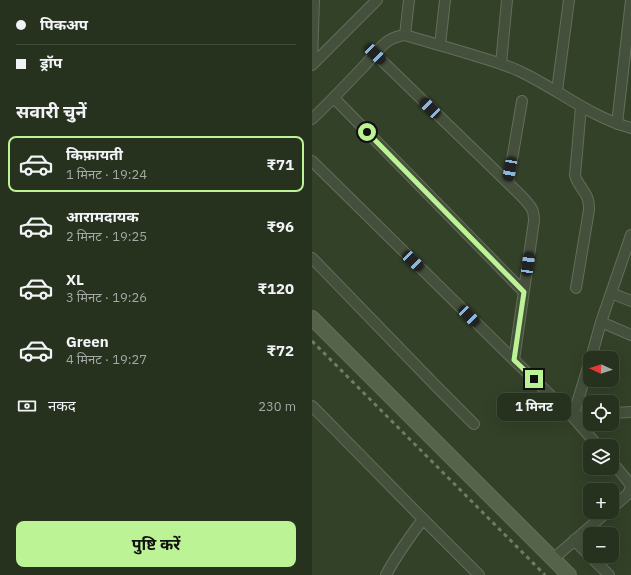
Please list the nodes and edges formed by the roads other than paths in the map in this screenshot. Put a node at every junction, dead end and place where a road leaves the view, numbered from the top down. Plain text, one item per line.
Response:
1 (314, 0) edge
2 (377, 0) edge
3 (409, 0) edge
4 (445, 0) edge
5 (506, 0) edge
6 (569, 0) edge
7 (631, 0) edge
8 (405, 35) junction
9 (440, 45) junction
10 (375, 54) junction
11 (312, 63) edge
12 (501, 64) junction
13 (557, 91) junction
14 (334, 98) junction
15 (522, 101) dead end
16 (581, 107) junction
17 (312, 119) edge
18 (617, 124) junction
19 (631, 128) edge
20 (312, 161) edge
21 (508, 183) junction
22 (631, 238) edge
23 (312, 258) edge
24 (576, 288) dead end
25 (524, 292) junction
26 (611, 293) junction
27 (631, 301) edge
28 (312, 318) edge
29 (601, 322) junction
30 (631, 335) edge
31 (592, 351) edge
32 (514, 360) junction
33 (583, 383) edge
34 (312, 406) edge
35 (631, 412) edge
36 (619, 413) edge
37 (583, 416) edge
38 (573, 417) junction
39 (474, 424) dead end
40 (592, 439) edge
41 (619, 471) edge
42 (631, 486) edge
43 (619, 502) edge
44 (423, 519) junction
45 (599, 519) edge
46 (574, 540) junction
47 (553, 559) junction
48 (388, 571) edge
49 (398, 575) edge
50 (479, 575) edge
51 (569, 575) edge
52 (609, 575) edge

1 - 11 street
2 - 11 street
3 - 8 street
4 - 9 street
5 - 12 street
6 - 13 street
7 - 18 street
8 - 9 street
8 - 10 street
9 - 12 street
10 - 14 street
10 - 21 street
12 - 13 street
13 - 16 street
14 - 17 street
14 - 25 street
15 - 21 street
16 - 18 street
16 - 24 street
18 - 19 street
20 - 32 street
21 - 25 street
22 - 26 street
23 - 39 street
25 - 32 street
26 - 27 street
26 - 29 street
28 - 47 street
29 - 30 street
29 - 31 street
32 - 38 street
33 - 38 street
34 - 44 street
35 - 36 street
37 - 38 street
38 - 40 street
41 - 42 street
42 - 43 street
44 - 48 street
44 - 50 street
45 - 46 street
46 - 47 street
46 - 52 street
47 - 51 street
48 - 49 street

